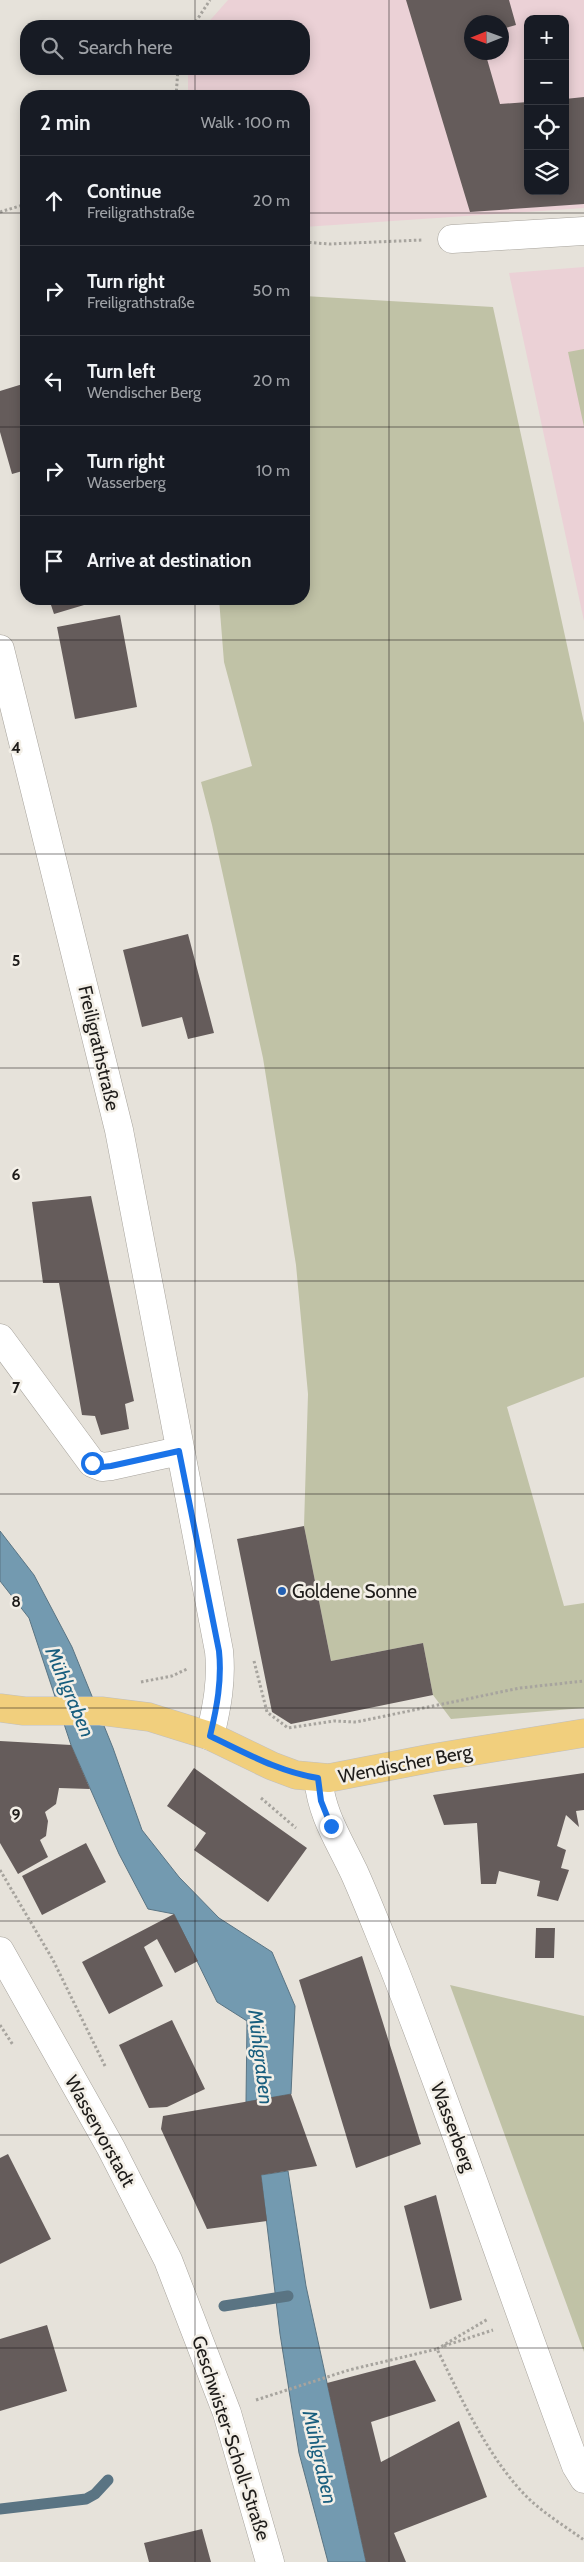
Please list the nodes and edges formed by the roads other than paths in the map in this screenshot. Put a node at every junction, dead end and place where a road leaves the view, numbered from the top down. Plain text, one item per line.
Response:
1 (584, 231) edge
2 (452, 239) road end
3 (1, 659) edge
4 (0, 1338) edge
5 (179, 1451) junction
6 (0, 1708) edge
7 (584, 1733) edge
8 (210, 1736) junction
9 (318, 1778) junction
10 (0, 1951) edge
11 (191, 2315) joint
12 (584, 2479) edge
13 (270, 2562) edge

1 - 2 street
3 - 5 street, Freiligrathstraße
4 - 5 street
5 - 8 street, Freiligrathstraße
6 - 8 main road, Wendischer Berg
7 - 9 main road, Wendischer Berg
8 - 9 main road, Wendischer Berg
9 - 12 street, Wasserberg
10 - 11 street, Wasservorstadt
11 - 13 street, Geschwister-Scholl-Straße

